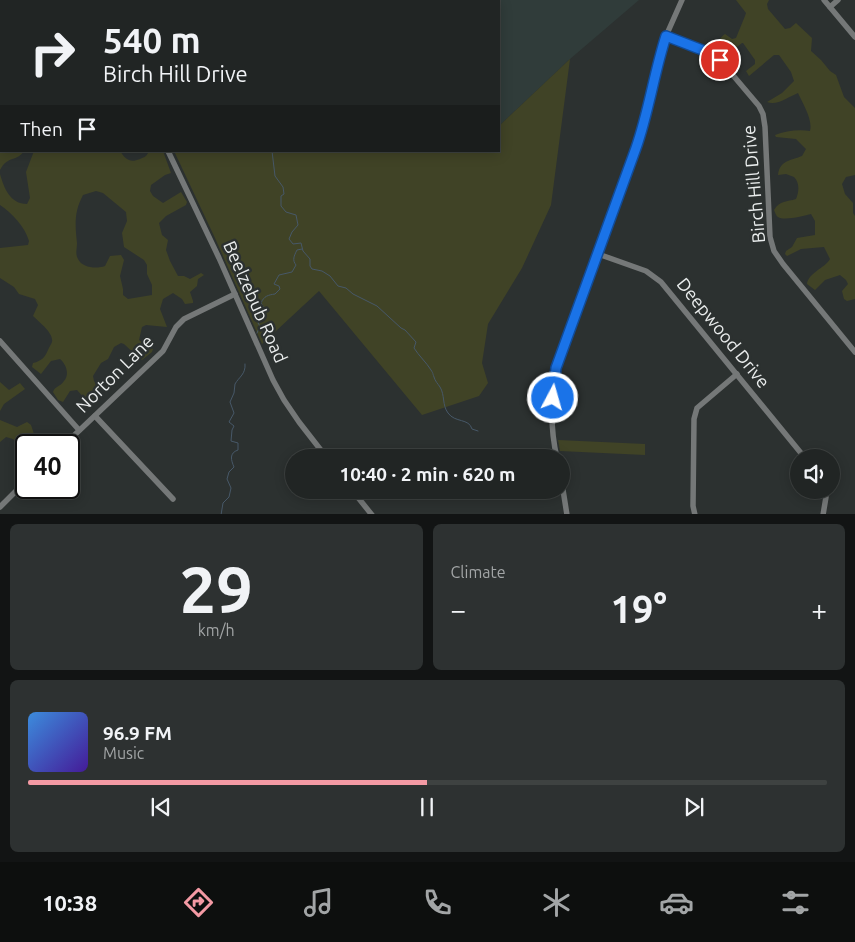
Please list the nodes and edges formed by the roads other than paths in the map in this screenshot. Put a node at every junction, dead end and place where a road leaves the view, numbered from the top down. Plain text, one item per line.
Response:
1 (682, 0) edge
2 (824, 0) edge
3 (838, 0) edge
4 (830, 7) junction
5 (666, 36) junction
6 (855, 37) edge
7 (168, 152) edge
8 (598, 254) junction
9 (235, 294) junction
10 (0, 341) edge
11 (855, 352) edge
12 (737, 374) junction
13 (95, 416) junction
14 (79, 430) junction
15 (75, 434) edge
16 (320, 449) edge
17 (555, 449) edge
18 (798, 449) edge
19 (15, 492) edge
20 (173, 499) dead end
21 (360, 499) edge
22 (565, 499) edge
23 (826, 499) edge
24 (0, 506) edge
25 (372, 514) edge
26 (567, 514) edge
27 (695, 514) edge
28 (823, 514) edge

1 - 5 street
2 - 4 street
3 - 4 street
4 - 6 street
5 - 8 street
5 - 11 street, Birch Hill Drive
7 - 9 street, Beelzebub Road
8 - 12 street, Deepwood Drive
8 - 17 street
9 - 13 street, Norton Lane
9 - 16 street, Beelzebub Road
10 - 14 street
12 - 18 street, Deepwood Drive
12 - 27 street
13 - 14 street, Norton Lane
13 - 20 street
14 - 15 street, Norton Lane
19 - 24 street
21 - 25 street
22 - 26 street
23 - 28 street

